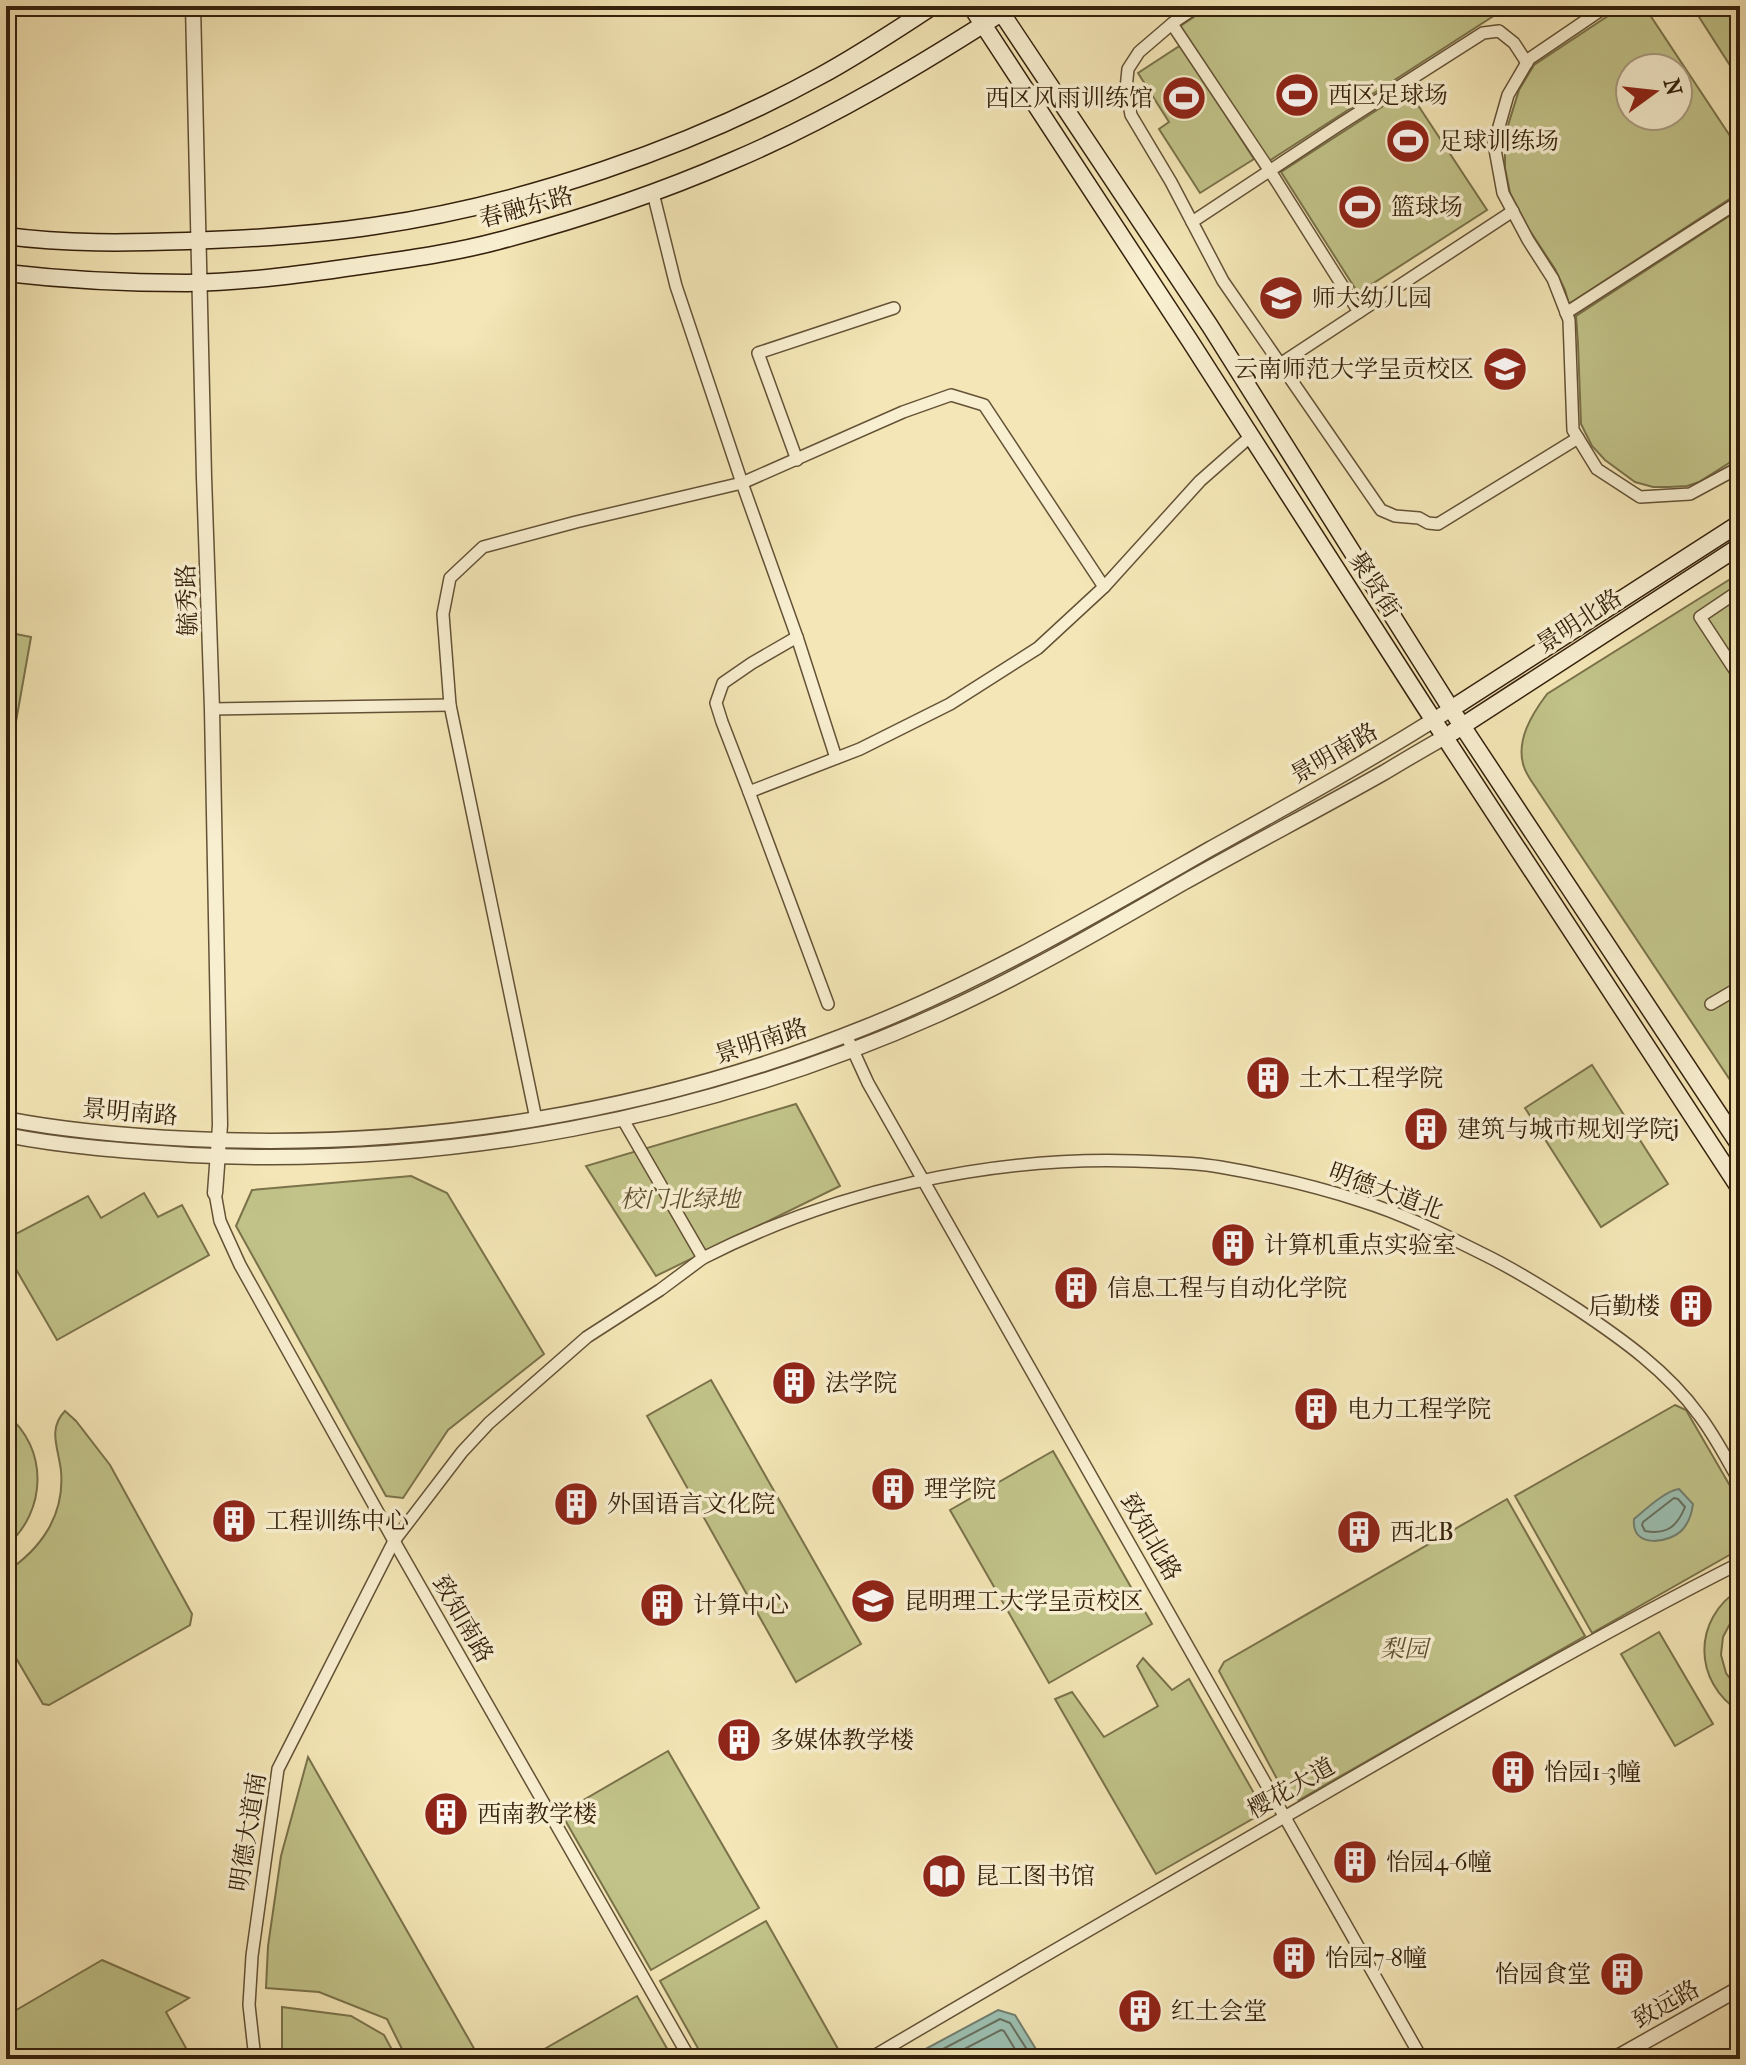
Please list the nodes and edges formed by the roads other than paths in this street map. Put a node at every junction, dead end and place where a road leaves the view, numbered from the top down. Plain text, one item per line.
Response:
1 (193, 6) edge
2 (933, 6) edge
3 (971, 6) edge
4 (1198, 6) edge
5 (1607, 6) edge
6 (1004, 8) edge
7 (1172, 24) junction
8 (984, 25) junction
9 (1527, 63) junction
10 (1270, 171) junction
11 (653, 193) junction
12 (1740, 201) edge
13 (1513, 211) junction
14 (1192, 222) junction
15 (6, 236) edge
16 (199, 241) junction
17 (6, 273) edge
18 (201, 282) junction
19 (894, 308) dead end
20 (1359, 312) junction
21 (1566, 313) junction
22 (1280, 364) junction
23 (1251, 436) junction
24 (1578, 438) junction
25 (797, 460) junction
26 (1740, 467) edge
27 (742, 483) junction
28 (1740, 523) edge
29 (1740, 546) edge
30 (1104, 587) junction
31 (1740, 590) edge
32 (797, 637) junction
33 (1740, 678) edge
34 (450, 705) junction
35 (212, 709) junction
36 (1451, 709) junction
37 (1433, 720) junction
38 (1462, 726) junction
39 (1445, 737) junction
40 (836, 758) junction
41 (749, 792) junction
42 (1740, 987) edge
43 (828, 1004) dead end
44 (1711, 1004) dead end
45 (846, 1035) junction
46 (853, 1050) junction
47 (622, 1118) junction
48 (6, 1119) edge
49 (536, 1119) junction
50 (6, 1135) edge
51 (220, 1140) junction
52 (1740, 1146) edge
53 (219, 1156) junction
54 (923, 1180) junction
55 (1740, 1189) edge
56 (215, 1193) joint
57 (703, 1258) junction
58 (1740, 1482) edge
59 (394, 1541) junction
60 (1740, 1563) edge
61 (1285, 1817) junction
62 (1740, 1988) edge
63 (255, 2059) edge
64 (690, 2059) edge
65 (869, 2059) edge
66 (1422, 2059) edge
67 (1614, 2059) edge

1 - 16 street, 毓秀路
2 - 16 main road, 春融东路
3 - 8 main road, 聚贤街
4 - 7 street
5 - 9 street
6 - 8 main road, 春融东路
6 - 36 main road, 聚贤街
7 - 10 street
7 - 14 street
8 - 11 main road, 春融东路
8 - 23 main road, 聚贤街
9 - 10 street
9 - 13 street
10 - 14 street
10 - 20 street
11 - 18 main road, 春融东路
11 - 27 street
12 - 21 street
13 - 20 street
13 - 21 street
14 - 22 street
15 - 16 main road, 春融东路
16 - 18 street, 毓秀路
17 - 18 main road, 春融东路
18 - 35 street, 毓秀路
19 - 25 street
20 - 22 street
21 - 24 street
22 - 24 street
23 - 30 street
23 - 37 main road, 聚贤街
24 - 26 street
25 - 27 street
25 - 30 street
27 - 32 street
27 - 34 street
28 - 36 main road, 景明北路
29 - 38 main road, 景明北路
30 - 40 street
31 - 33 street
32 - 40 street
32 - 41 street
34 - 35 street
34 - 49 street
35 - 51 street, 毓秀路
36 - 37 street, 景明南路
36 - 38 main road, 聚贤街
37 - 39 main road, 聚贤街
37 - 45 street, 景明南路
38 - 39 main road, 景明北路
38 - 52 main road, 聚贤街
39 - 46 street, 景明南路
39 - 55 main road, 聚贤街
40 - 41 street
41 - 43 street
42 - 44 street
45 - 46 street, 致知北路
45 - 49 street, 景明南路
46 - 47 street, 景明南路
46 - 54 street, 致知北路
47 - 53 street, 景明南路
47 - 57 street
48 - 51 street, 景明南路
49 - 51 street, 景明南路
50 - 53 street, 景明南路
51 - 53 street, 毓秀路
53 - 56 street, 毓秀路
54 - 57 street, 明德大道北
54 - 58 street, 明德大道北
54 - 61 street, 致知北路
56 - 59 street, 致知南路
57 - 59 street, 明德大道南
59 - 63 street, 明德大道南
59 - 64 street, 致知南路
60 - 61 street, 樱花大道
61 - 65 street, 樱花大道
61 - 66 street, 致知北路
62 - 67 street, 致远路

